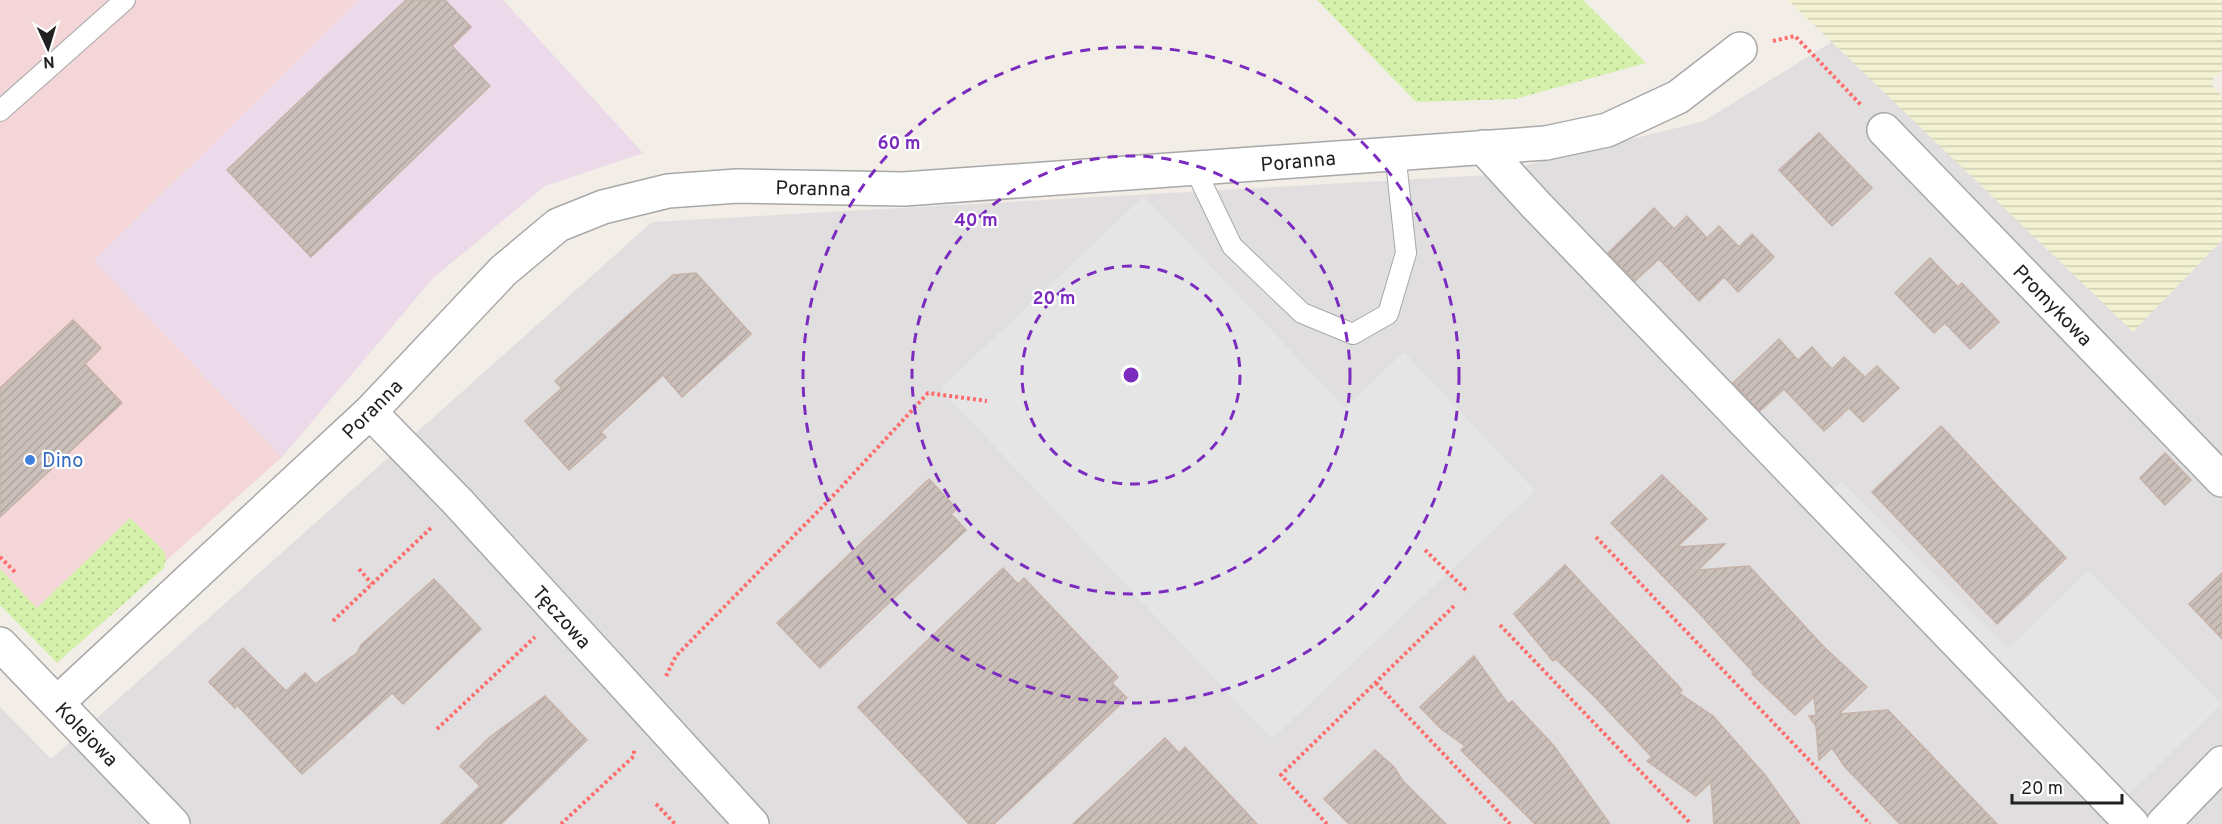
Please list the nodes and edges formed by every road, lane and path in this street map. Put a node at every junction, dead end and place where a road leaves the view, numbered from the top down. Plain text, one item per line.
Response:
1 (125, 0) edge
2 (1740, 49) joint
3 (0, 111) edge
4 (1884, 130) joint
5 (1483, 147) junction
6 (1395, 152) junction
7 (1196, 169) junction
8 (987, 401) dead end
9 (370, 412) junction
10 (2222, 480) edge
11 (457, 501) junction
12 (1596, 537) dead end
13 (1425, 550) dead end
14 (0, 556) edge
15 (359, 569) dead end
16 (16, 573) dead end
17 (372, 584) junction
18 (1468, 592) dead end
19 (1456, 604) dead end
20 (560, 614) junction
21 (333, 621) dead end
22 (1500, 625) dead end
23 (0, 644) edge
24 (1376, 683) junction
25 (57, 703) junction
26 (649, 711) junction
27 (437, 729) dead end
28 (2222, 763) edge
29 (656, 804) dead end
30 (173, 824) edge
31 (561, 824) edge
32 (675, 824) edge
33 (752, 824) edge
34 (1327, 824) edge
35 (1510, 824) edge
36 (1691, 824) edge
37 (1870, 824) edge
38 (2132, 824) edge
39 (2163, 824) edge

1 - 3 lane
2 - 4 path
2 - 5 street, Poranna
4 - 10 street, Promykowa
5 - 6 street, Poranna
5 - 38 street
6 - 7 street, Poranna
6 - 7 lane
7 - 9 street, Poranna
8 - 26 path
9 - 11 street, Tęczowa
9 - 25 street, Poranna
11 - 17 path
11 - 20 street, Tęczowa
12 - 37 path
13 - 18 path
14 - 16 path
15 - 17 path
17 - 21 path
19 - 24 path
20 - 26 street, Tęczowa
20 - 27 path
22 - 36 path
23 - 25 street, Kolejowa
24 - 34 path
24 - 35 path
25 - 30 street, Kolejowa
26 - 31 path
26 - 33 street, Tęczowa
28 - 39 street
29 - 32 path

